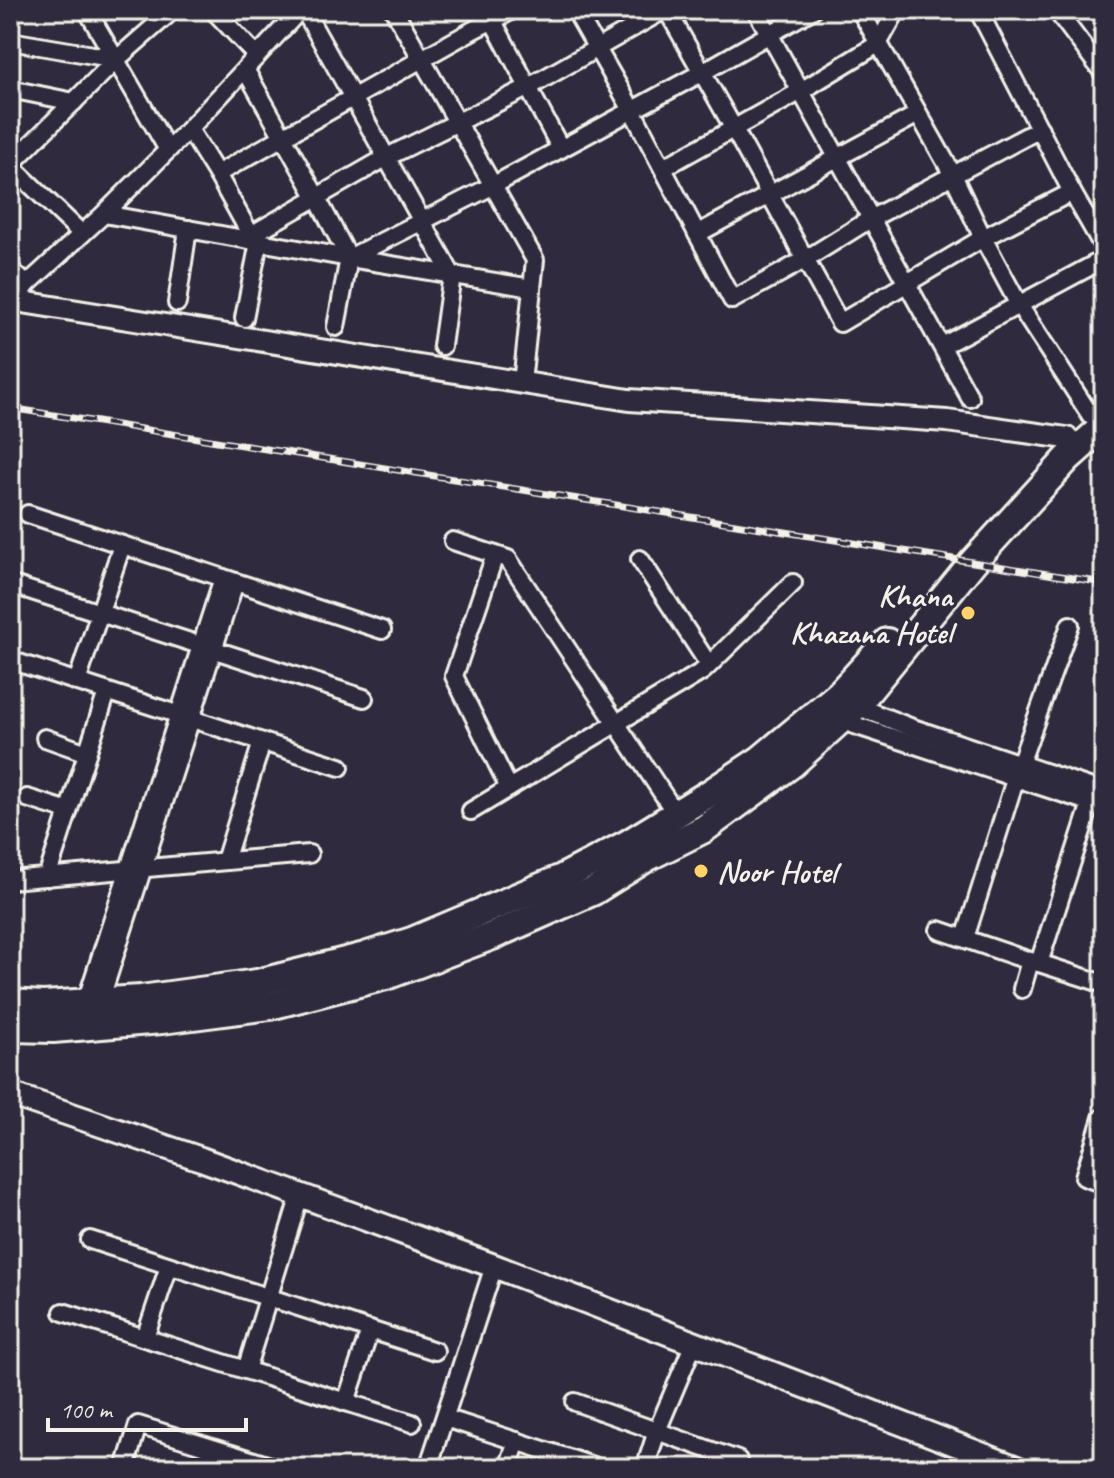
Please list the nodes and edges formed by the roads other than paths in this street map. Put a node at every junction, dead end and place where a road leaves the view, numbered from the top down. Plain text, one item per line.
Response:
1 (87, 10) edge
2 (173, 10) edge
3 (213, 10) edge
4 (302, 10) edge
5 (394, 10) edge
6 (512, 10) edge
7 (575, 10) edge
8 (665, 10) edge
9 (756, 10) edge
10 (812, 10) edge
11 (860, 10) edge
12 (897, 10) edge
13 (978, 10) edge
14 (1056, 10) edge
15 (490, 16) edge
16 (769, 33) junction
17 (10, 41) edge
18 (878, 44) junction
19 (597, 48) junction
20 (257, 56) junction
21 (117, 59) junction
22 (422, 61) junction
23 (245, 69) junction
24 (703, 72) junction
25 (1104, 74) edge
26 (529, 87) junction
27 (10, 89) edge
28 (801, 91) junction
29 (353, 98) junction
30 (74, 102) junction
31 (632, 110) junction
32 (918, 114) junction
33 (457, 124) junction
34 (189, 129) junction
35 (734, 129) junction
36 (1040, 129) junction
37 (284, 137) junction
38 (561, 149) junction
39 (168, 150) junction
40 (387, 157) junction
41 (837, 158) junction
42 (10, 164) edge
43 (663, 168) junction
44 (217, 174) junction
45 (953, 175) junction
46 (492, 186) junction
47 (1072, 192) junction
48 (770, 195) junction
49 (317, 198) junction
50 (104, 214) junction
51 (872, 218) junction
52 (421, 222) junction
53 (188, 229) junction
54 (82, 234) junction
55 (697, 234) junction
56 (983, 238) junction
57 (254, 239) junction
58 (1104, 248) edge
59 (349, 258) junction
60 (806, 259) junction
61 (1104, 259) edge
62 (10, 269) edge
63 (452, 275) junction
64 (907, 282) junction
65 (27, 285) junction
66 (532, 288) junction
67 (10, 300) edge
68 (177, 303) dead end
69 (1019, 305) junction
70 (244, 318) dead end
71 (336, 327) dead end
72 (442, 346) dead end
73 (942, 346) junction
74 (522, 383) junction
75 (970, 398) dead end
76 (1100, 415) edge
77 (1067, 438) junction
78 (28, 514) dead end
79 (453, 541) dead end
80 (122, 545) junction
81 (495, 555) junction
82 (640, 559) dead end
83 (229, 580) junction
84 (793, 583) dead end
85 (10, 584) edge
86 (100, 613) junction
87 (1070, 625) dead end
88 (382, 630) dead end
89 (208, 648) junction
90 (10, 660) edge
91 (709, 665) junction
92 (77, 682) junction
93 (107, 692) junction
94 (364, 698) dead end
95 (848, 713) junction
96 (185, 717) junction
97 (616, 723) junction
98 (45, 738) dead end
99 (262, 742) junction
100 (87, 753) junction
101 (340, 767) dead end
102 (1018, 771) junction
103 (509, 788) junction
104 (27, 798) dead end
105 (1101, 800) edge
106 (68, 811) junction
107 (471, 811) dead end
108 (676, 814) junction
109 (309, 854) dead end
110 (225, 861) junction
111 (136, 869) junction
112 (47, 877) junction
113 (10, 880) edge
114 (939, 930) dead end
115 (965, 938) junction
116 (1034, 962) junction
117 (1104, 984) edge
118 (1022, 989) dead end
119 (93, 1002) junction
120 (10, 1003) edge
121 (10, 1028) edge
122 (10, 1094) edge
123 (1103, 1115) edge
124 (1104, 1184) edge
125 (300, 1195) junction
126 (90, 1240) dead end
127 (169, 1266) junction
128 (494, 1266) junction
129 (269, 1297) junction
130 (63, 1312) dead end
131 (370, 1330) junction
132 (145, 1338) junction
133 (694, 1343) junction
134 (435, 1351) dead end
135 (246, 1370) junction
136 (346, 1402) junction
137 (575, 1402) dead end
138 (445, 1418) junction
139 (412, 1423) dead end
140 (657, 1431) junction
141 (517, 1441) junction
142 (738, 1460) dead end
143 (987, 1463) edge
144 (125, 1468) edge
145 (277, 1468) edge
146 (428, 1468) edge
147 (508, 1468) edge
148 (599, 1468) edge
149 (645, 1468) edge
150 (1017, 1468) edge

1 - 21 street
2 - 21 street
3 - 20 street
4 - 20 street
4 - 29 street
5 - 22 street
6 - 15 street
7 - 19 street
8 - 19 street
8 - 24 street
9 - 16 street
10 - 16 street
11 - 18 street
12 - 18 street
13 - 36 street
14 - 25 street
15 - 22 street
15 - 26 street
16 - 24 street
16 - 28 street
17 - 21 street
18 - 28 street
18 - 32 street
19 - 26 street
19 - 31 street
20 - 23 street
21 - 30 street
21 - 39 street
22 - 29 street
22 - 33 street
23 - 34 street
23 - 37 street
24 - 31 street
24 - 35 street
26 - 33 street
26 - 38 street
27 - 30 street
28 - 35 street
28 - 41 street
29 - 37 street
29 - 40 street
30 - 42 street
31 - 38 street
31 - 43 street
32 - 41 street
32 - 45 street
33 - 40 street
33 - 46 street
34 - 39 street
34 - 44 street
35 - 43 street
35 - 48 street
36 - 45 street
36 - 47 street
37 - 44 street
37 - 49 street
38 - 46 street
39 - 50 street
40 - 49 street
40 - 52 street
41 - 48 street
41 - 51 street
42 - 54 street
43 - 55 street
44 - 57 street
45 - 51 street
45 - 56 street
46 - 52 street
46 - 66 street
47 - 56 street
47 - 58 street
48 - 55 street
48 - 60 street
49 - 57 street
49 - 59 street
50 - 53 street
50 - 54 street
51 - 60 street
51 - 64 street
52 - 59 street
52 - 63 street
53 - 57 street
53 - 68 street
54 - 65 street
55 - 60 street
56 - 64 street
56 - 69 street
57 - 59 street
57 - 70 street
59 - 63 street
59 - 71 street
60 - 64 street
61 - 69 street
62 - 65 street
63 - 66 street
63 - 72 street
64 - 73 street
65 - 67 street
66 - 74 street
67 - 74 street
69 - 73 street
69 - 76 street
73 - 75 street
74 - 77 street
76 - 77 highway
76 - 95 highway
77 - 108 highway
78 - 80 street
79 - 81 street
80 - 83 street
80 - 86 street
81 - 97 street
81 - 103 street
82 - 91 street
83 - 88 street
83 - 89 street
84 - 91 street
85 - 86 street
86 - 89 street
86 - 92 street
87 - 102 street
89 - 94 street
89 - 96 street
90 - 92 street
91 - 97 street
92 - 93 street
93 - 96 street
93 - 100 street
95 - 102 street
95 - 121 highway
96 - 99 street
96 - 111 street
97 - 103 street
97 - 108 street
98 - 100 street
99 - 101 street
99 - 110 street
100 - 106 street
102 - 105 street
102 - 115 street
103 - 107 street
104 - 106 street
105 - 116 street
106 - 112 street
108 - 119 highway
109 - 110 street
110 - 111 street
111 - 112 street
111 - 119 street
112 - 113 street
114 - 115 street
115 - 116 street
116 - 117 street
116 - 118 street
119 - 120 highway
122 - 125 main road
123 - 124 street
125 - 128 main road
125 - 129 street
126 - 127 street
127 - 129 street
127 - 132 street
128 - 133 main road
128 - 138 street
129 - 131 street
129 - 135 street
130 - 132 street
131 - 134 street
131 - 136 street
132 - 135 street
133 - 140 street
133 - 143 main road
135 - 136 street
136 - 139 street
137 - 140 street
138 - 141 street
138 - 146 street
140 - 142 street
140 - 149 street
141 - 147 street
141 - 148 street
143 - 150 main road
144 - 145 street

